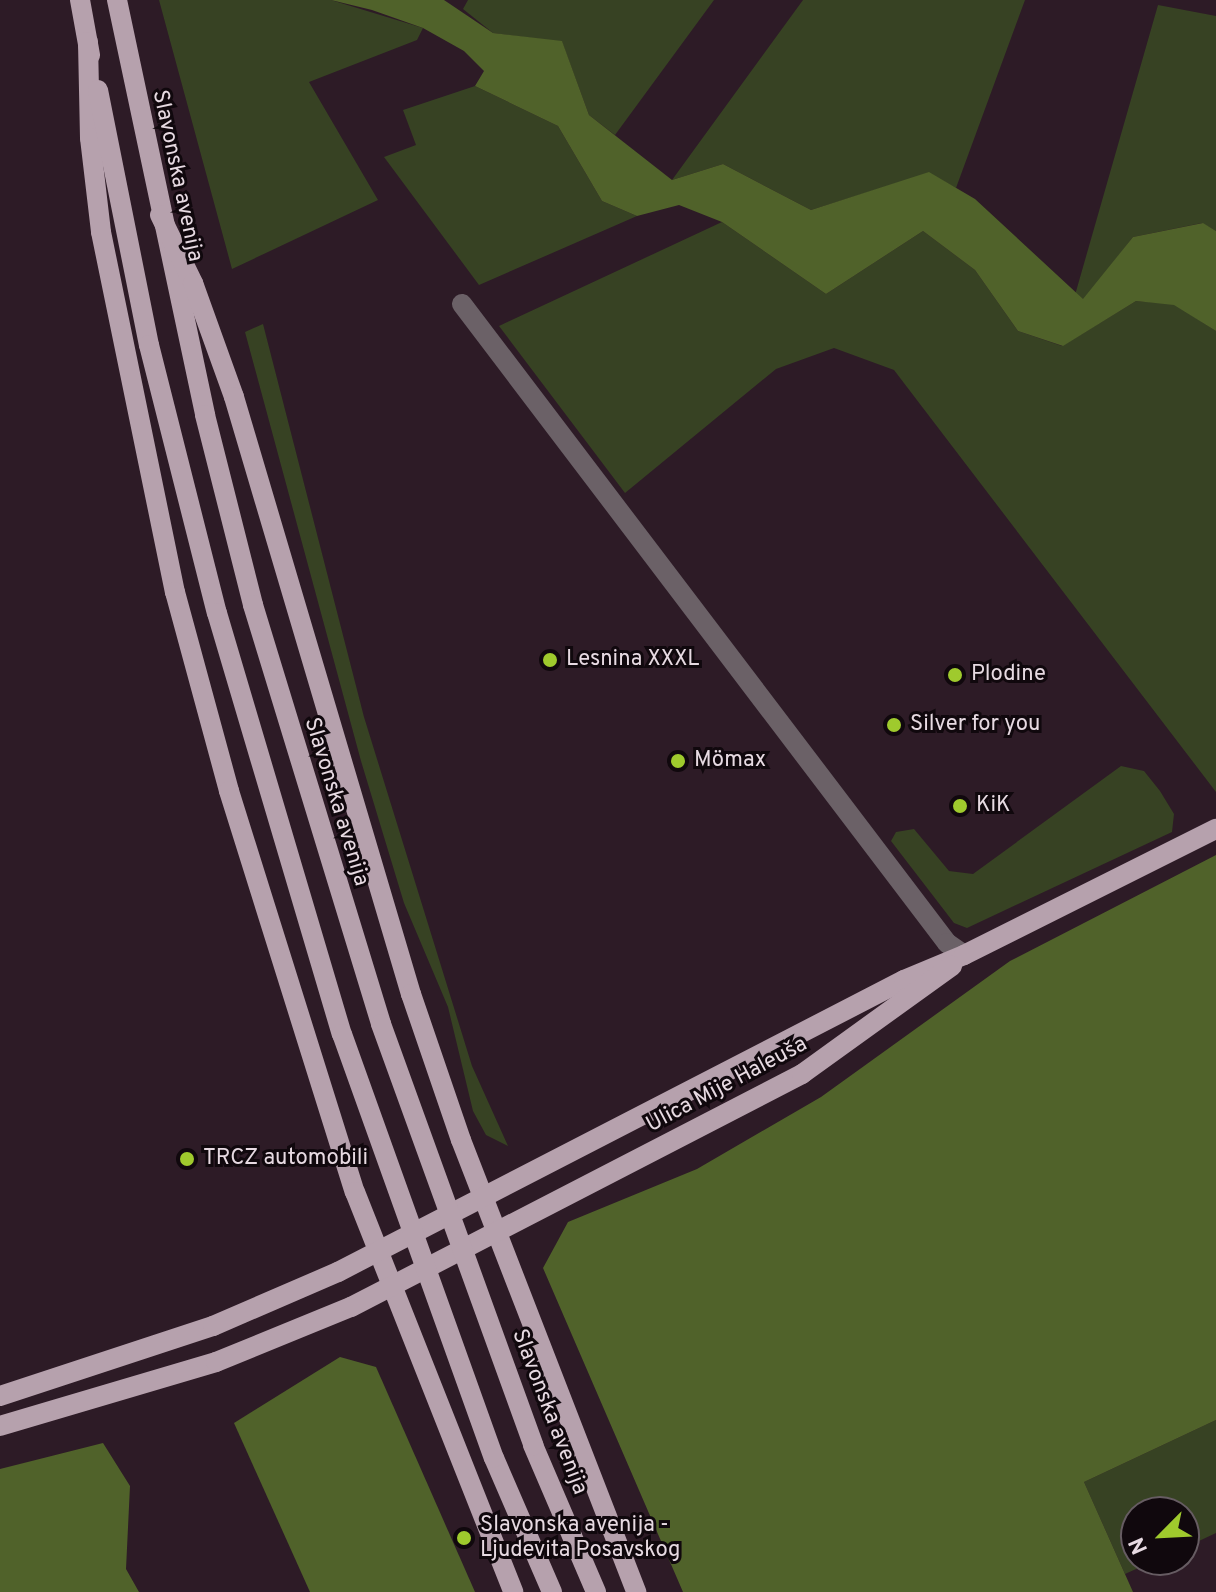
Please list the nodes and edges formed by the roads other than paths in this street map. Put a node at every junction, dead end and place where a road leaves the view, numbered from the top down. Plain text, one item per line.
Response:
1 (80, 0) edge
2 (117, 0) edge
3 (88, 42) junction
4 (160, 215) junction
5 (462, 304) dead end
6 (1216, 829) edge
7 (964, 955) junction
8 (482, 1197) junction
9 (495, 1231) junction
10 (378, 1252) junction
11 (392, 1287) junction
12 (0, 1396) edge
13 (0, 1426) edge
14 (513, 1592) edge
15 (552, 1592) edge
16 (596, 1592) edge
17 (636, 1592) edge

1 - 3 main road
2 - 4 main road, Slavonska avenija
3 - 10 main road
3 - 15 main road, bridge
4 - 8 main road
4 - 16 main road, Slavonska avenija, bridge
5 - 7 street
6 - 7 main road, Ulica Mije Haleuša
7 - 8 main road, Ulica Mije Haleuša
7 - 9 main road, Ulica Mije Haleuša
8 - 9 main road
8 - 10 main road, Ulica Mije Haleuša
9 - 11 main road, Ulica Mije Haleuša
9 - 17 main road
10 - 11 main road
10 - 12 main road, Ulica Mije Haleuša
11 - 13 main road, Ulica Mije Haleuša
11 - 14 main road

